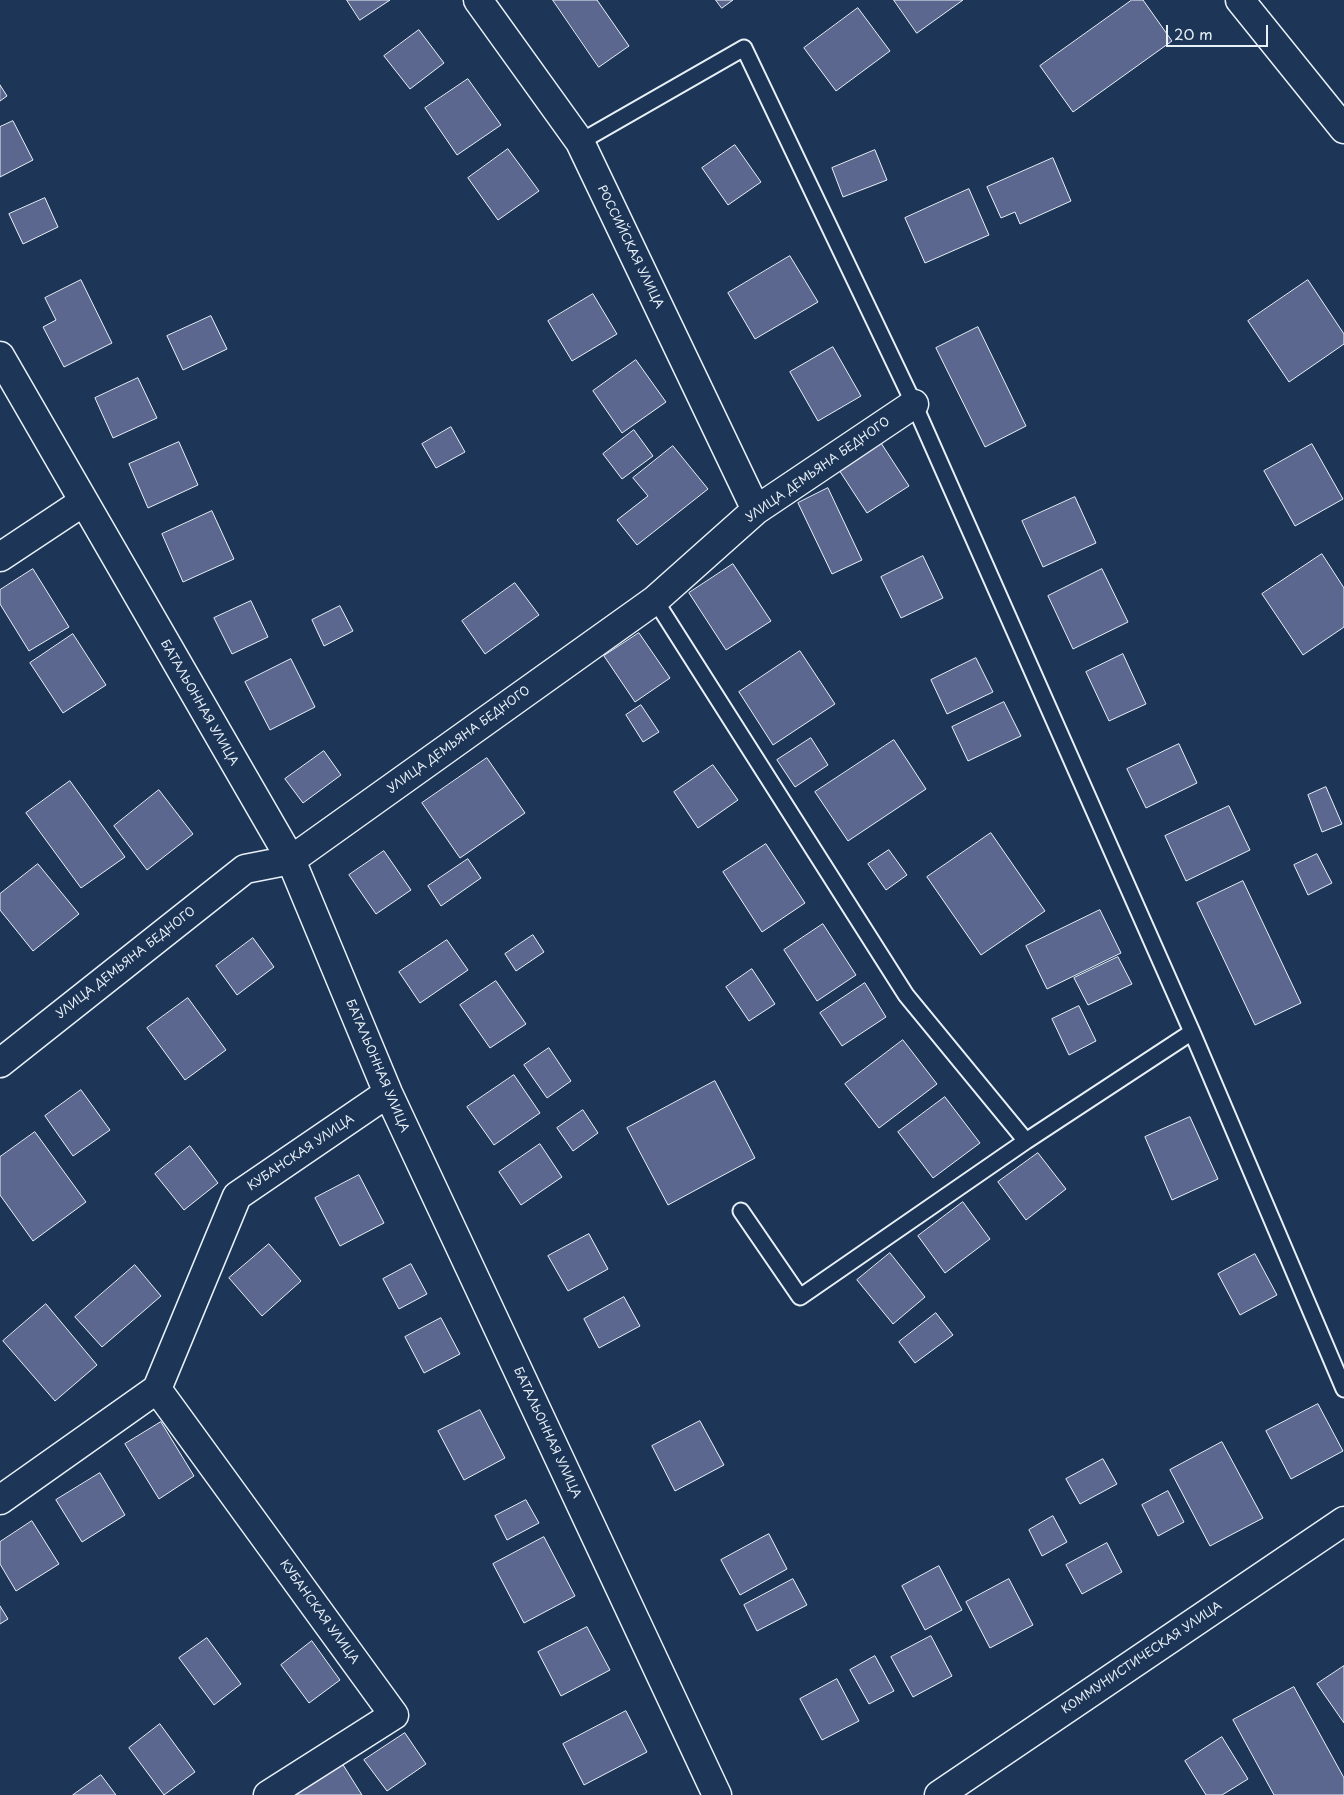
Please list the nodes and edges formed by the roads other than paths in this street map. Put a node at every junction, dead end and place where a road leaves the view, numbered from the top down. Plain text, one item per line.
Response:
1 (478, 0) edge
2 (1240, 0) edge
3 (1344, 129) edge
4 (580, 142) junction
5 (0, 356) edge
6 (914, 404) junction
7 (83, 502) junction
8 (756, 510) junction
9 (0, 557) edge
10 (655, 600) junction
11 (291, 860) junction
12 (1192, 1032) junction
13 (0, 1063) edge
14 (388, 1093) junction
15 (1026, 1141) junction
16 (741, 1211) dead end
17 (157, 1389) junction
18 (1344, 1389) edge
19 (0, 1500) edge
20 (1344, 1521) edge
21 (268, 1795) edge
22 (717, 1795) edge
23 (939, 1795) edge

1 - 4 street, РОССИЙСКАЯ УЛИЦА
2 - 3 street
4 - 6 lane
4 - 8 street, РОССИЙСКАЯ УЛИЦА
5 - 7 street, БАТАЛЬОННАЯ УЛИЦА
6 - 8 street, УЛИЦА ДЕМЬЯНА БЕДНОГО
6 - 12 lane
7 - 9 street
7 - 11 street, БАТАЛЬОННАЯ УЛИЦА
8 - 10 street, УЛИЦА ДЕМЬЯНА БЕДНОГО
10 - 11 street, УЛИЦА ДЕМЬЯНА БЕДНОГО
10 - 15 lane
11 - 13 street, УЛИЦА ДЕМЬЯНА БЕДНОГО
11 - 14 street, БАТАЛЬОННАЯ УЛИЦА
12 - 15 lane
12 - 18 lane
14 - 17 street, КУБАНСКАЯ УЛИЦА
14 - 22 street, БАТАЛЬОННАЯ УЛИЦА
15 - 16 lane
17 - 19 street
17 - 21 street, КУБАНСКАЯ УЛИЦА
20 - 23 street, КОММУНИСТИЧЕСКАЯ УЛИЦА

